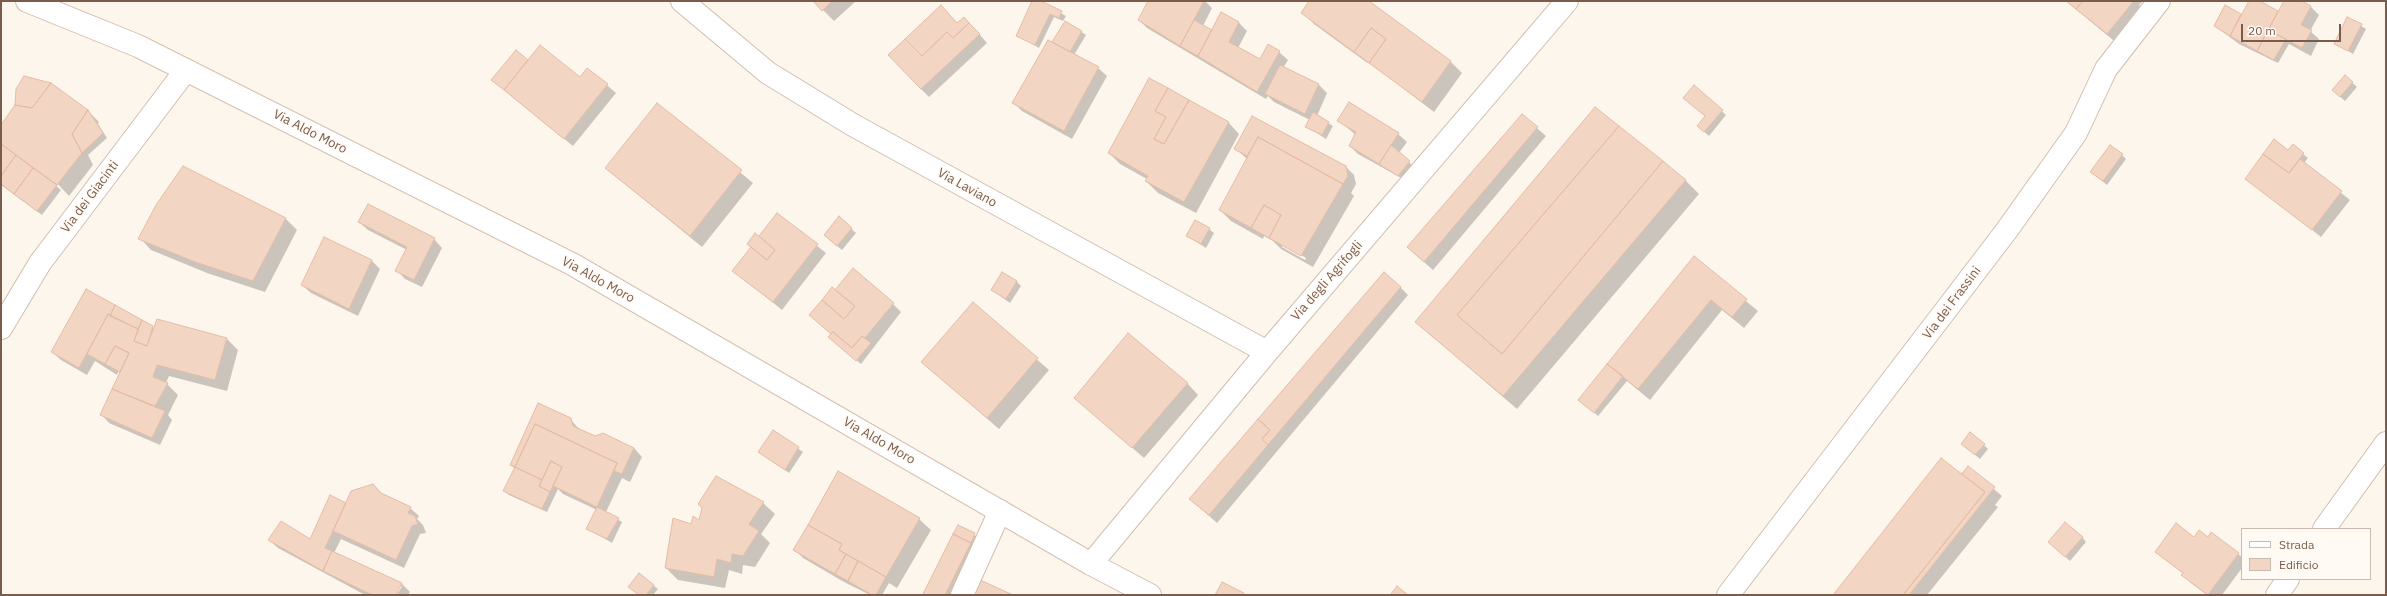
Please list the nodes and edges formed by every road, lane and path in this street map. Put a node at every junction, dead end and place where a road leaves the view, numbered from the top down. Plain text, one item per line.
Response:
1 (27, 1) edge
2 (682, 1) edge
3 (1567, 1) edge
4 (2159, 1) edge
5 (186, 70) junction
6 (1, 328) edge
7 (1267, 352) junction
8 (2386, 443) edge
9 (1000, 511) junction
10 (2325, 528) edge
11 (1091, 564) junction
12 (2287, 580) edge
13 (962, 595) edge
14 (1150, 595) edge
15 (1728, 595) edge
16 (2277, 595) edge

1 - 5 street, Via Aldo Moro
2 - 7 street, Via Laviano
3 - 7 street, Via degli Agrifogli
4 - 15 street, Via dei Frassini
5 - 6 street, Via dei Giacinti
5 - 9 street, Via Aldo Moro
7 - 11 street, Via degli Agrifogli
8 - 10 street
9 - 11 street, Via Aldo Moro
9 - 13 street
11 - 14 street, Via Aldo Moro
12 - 16 street

